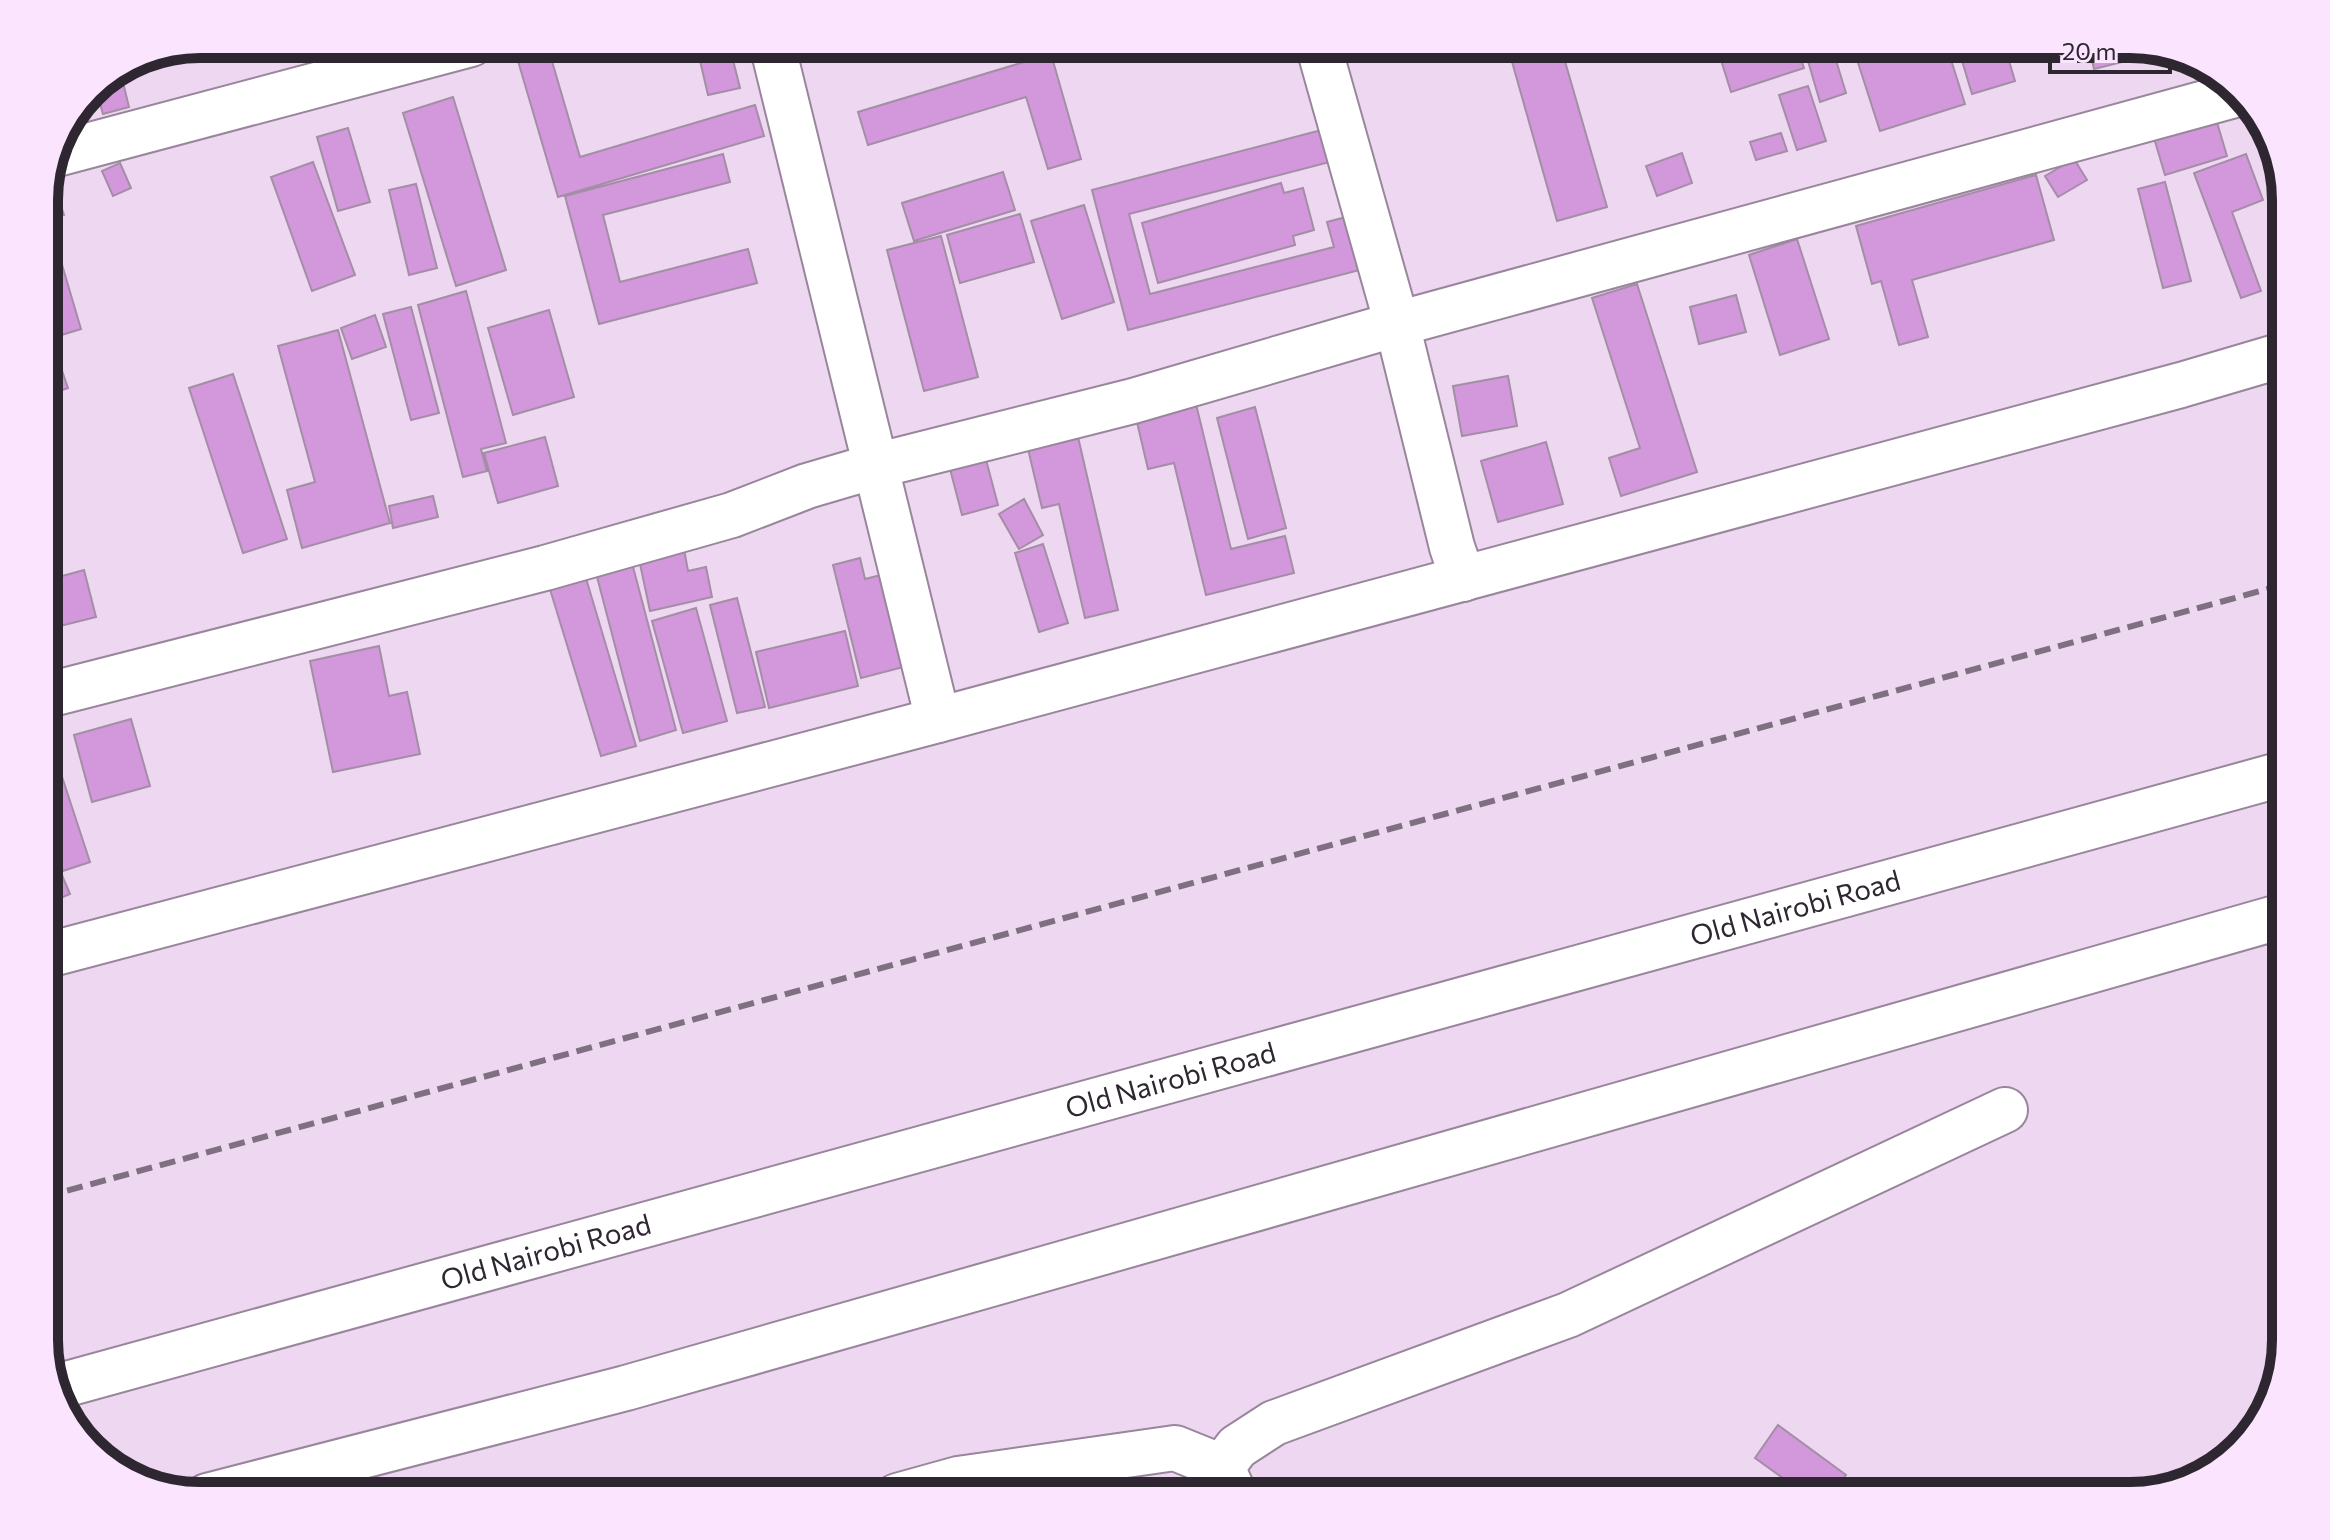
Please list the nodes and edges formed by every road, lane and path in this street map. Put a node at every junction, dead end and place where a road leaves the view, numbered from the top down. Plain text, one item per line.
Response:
1 (418, 58) edge
2 (775, 58) edge
3 (1322, 58) edge
4 (2227, 97) edge
5 (67, 151) edge
6 (1397, 324) junction
7 (2272, 358) edge
8 (875, 466) junction
9 (1463, 579) junction
10 (58, 692) edge
11 (938, 720) junction
12 (2272, 777) edge
13 (2272, 919) edge
14 (58, 952) edge
15 (2005, 1110) dead end
16 (66, 1384) edge
17 (261, 1482) edge
18 (947, 1482) edge
19 (1229, 1482) edge

1 - 5 main road
2 - 8 main road
3 - 6 main road
4 - 6 main road
6 - 8 main road
6 - 9 main road
7 - 9 main road
8 - 10 main road
8 - 11 main road
9 - 11 main road
11 - 14 main road
12 - 16 main road, Old Nairobi Road
13 - 17 main road
15 - 19 main road
18 - 19 main road

